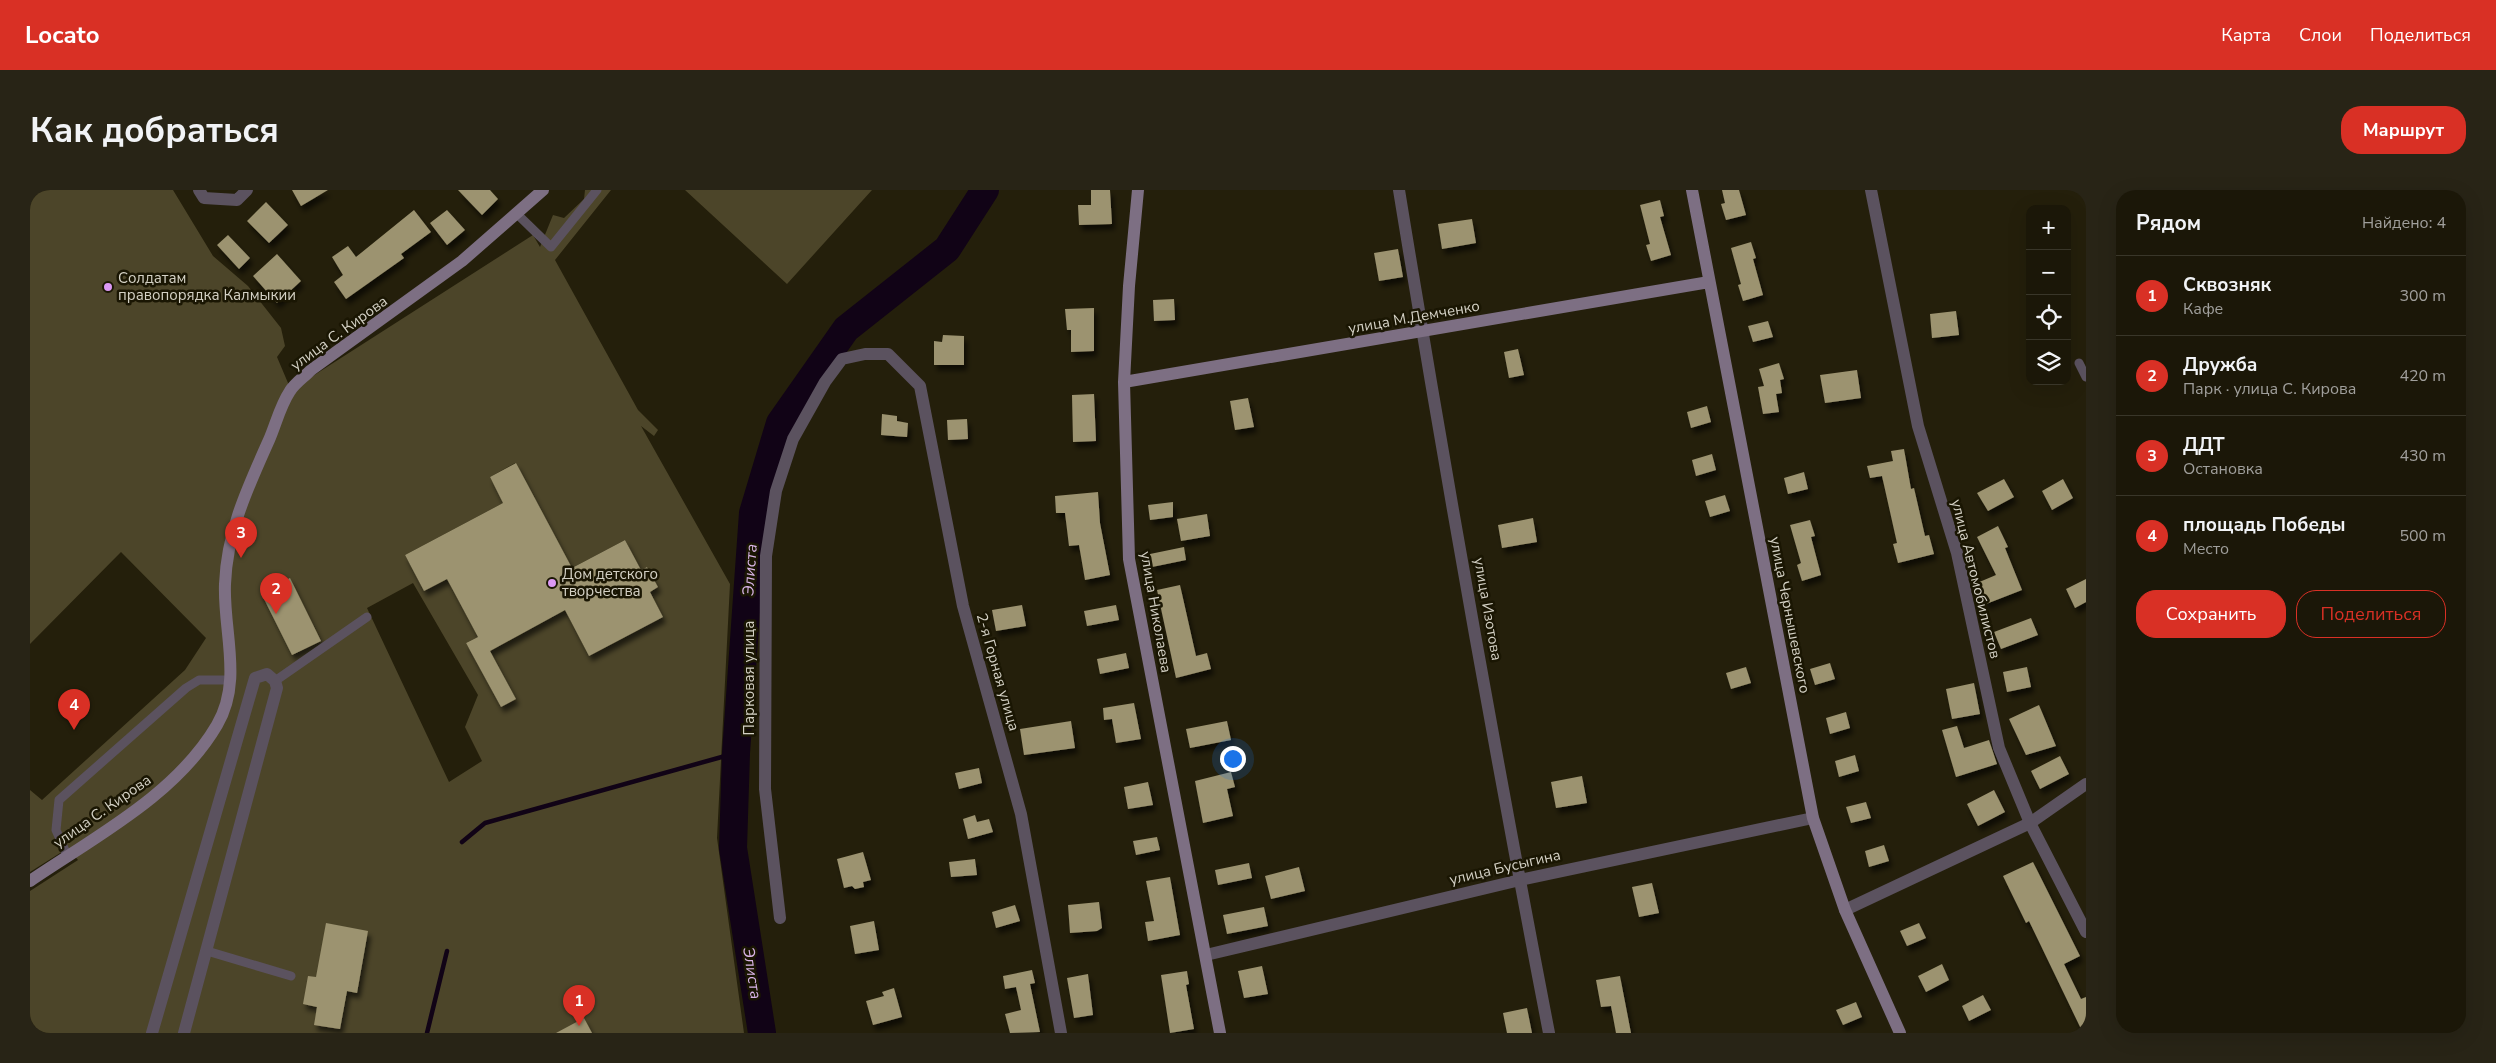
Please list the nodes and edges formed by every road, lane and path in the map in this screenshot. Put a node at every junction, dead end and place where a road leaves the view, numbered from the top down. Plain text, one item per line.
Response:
1 (199, 190) edge
2 (247, 190) edge
3 (543, 190) edge
4 (597, 190) edge
5 (1138, 190) edge
6 (1399, 190) edge
7 (1692, 190) edge
8 (1871, 190) edge
9 (517, 214) junction
10 (1710, 282) junction
11 (1422, 332) junction
12 (865, 354) joint
13 (2079, 363) dead end
14 (2086, 376) edge
15 (1124, 382) junction
16 (367, 617) dead end
17 (231, 680) junction
18 (276, 681) junction
19 (2086, 784) edge
20 (1813, 818) junction
21 (2030, 823) junction
22 (67, 855) junction
23 (1520, 880) junction
24 (30, 881) edge
25 (1845, 910) junction
26 (780, 918) dead end
27 (2086, 932) edge
28 (206, 951) junction
29 (1206, 954) junction
30 (292, 976) dead end
31 (152, 1033) edge
32 (184, 1033) edge
33 (1061, 1033) edge
34 (1220, 1033) edge
35 (1550, 1033) edge
36 (1900, 1033) edge

1 - 2 street
3 - 9 street, улица С. Кирова
4 - 9 lane
5 - 15 street, улица Николаева
6 - 11 street, улица Изотова
7 - 10 street, улица Чернышевского
8 - 21 street, улица Автомобилистов
9 - 17 street, улица С. Кирова
10 - 11 street, улица М.Демченко
10 - 20 street, улица Чернышевского
11 - 15 street, улица М.Демченко
11 - 23 street, улица Изотова
12 - 26 street, Парковая улица
12 - 33 street, 2-я Горная улица
13 - 14 lane
15 - 29 street, улица Николаева
16 - 18 lane
17 - 22 street, улица С. Кирова
17 - 22 lane
18 - 28 street
18 - 31 street
19 - 21 street
20 - 23 street, улица Бусыгина
20 - 25 street, улица Чернышевского
21 - 25 street
21 - 27 street, улица Автомобилистов
22 - 24 street, улица С. Кирова
23 - 29 street, улица Бусыгина
23 - 35 street, улица Изотова
25 - 36 street, улица Чернышевского
28 - 30 lane
28 - 32 street
29 - 34 street, улица Николаева

